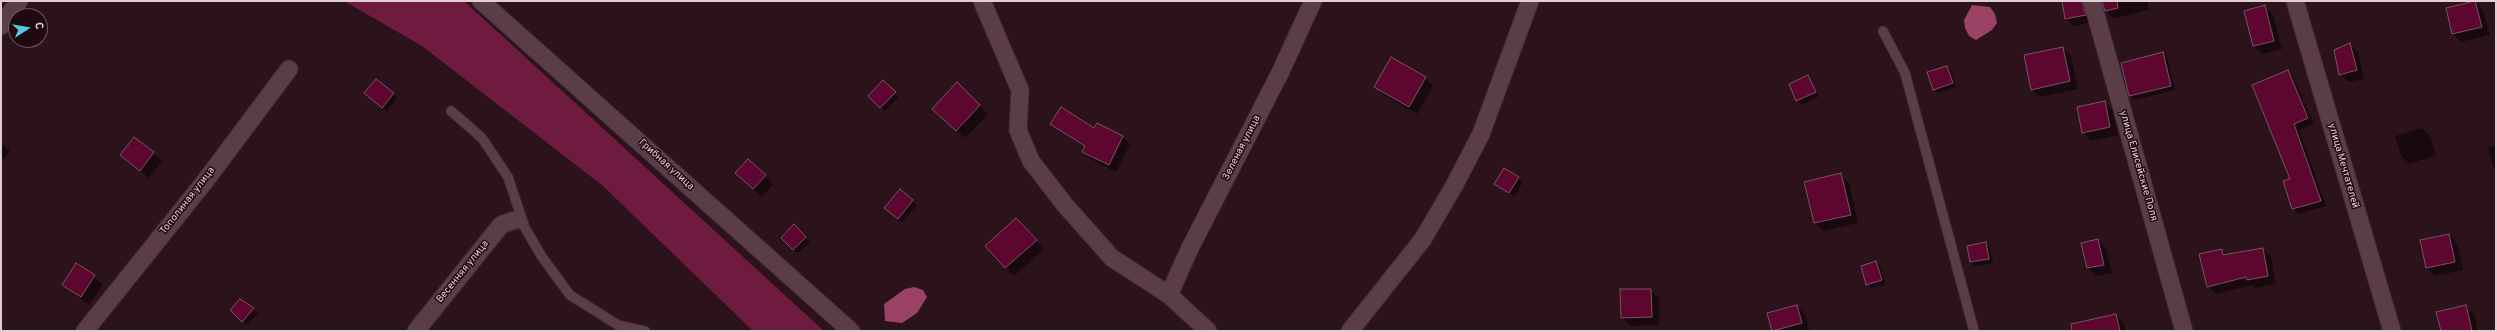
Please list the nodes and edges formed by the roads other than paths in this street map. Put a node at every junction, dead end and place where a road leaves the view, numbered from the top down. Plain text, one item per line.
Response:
1 (19, 1) edge
2 (481, 1) edge
3 (982, 1) edge
4 (1313, 1) edge
5 (1530, 1) edge
6 (2092, 1) edge
7 (2294, 1) edge
8 (1, 26) edge
9 (1883, 31) dead end
10 (289, 69) dead end
11 (451, 111) dead end
12 (520, 223) junction
13 (1169, 295) junction
14 (85, 331) edge
15 (416, 331) edge
16 (645, 331) edge
17 (851, 331) edge
18 (1204, 331) edge
19 (1350, 331) edge
20 (1974, 331) edge
21 (2184, 331) edge
22 (2392, 331) edge

1 - 8 street
2 - 17 street, Грибная улица
3 - 13 street
4 - 13 street, Зеленая улица
5 - 19 street
6 - 21 street, улица Елисейские Поля
7 - 22 street, улица Мечтателей
9 - 20 lane
10 - 14 street, Тополиная улица
11 - 12 lane
12 - 15 street, Весенняя улица
12 - 16 lane
13 - 18 street

